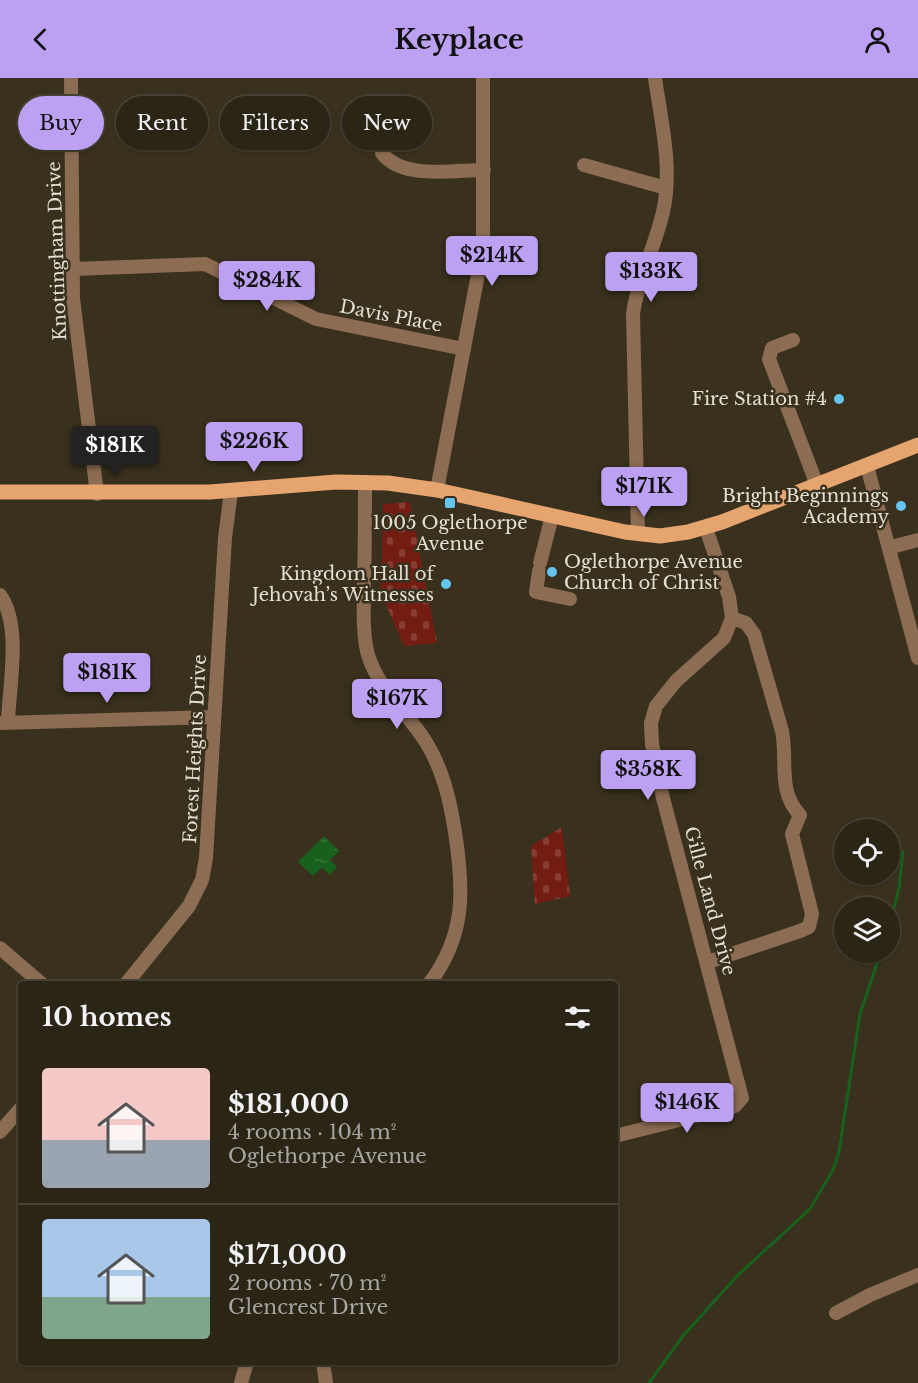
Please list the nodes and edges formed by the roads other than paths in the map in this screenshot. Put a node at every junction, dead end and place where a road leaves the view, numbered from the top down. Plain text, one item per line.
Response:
1 (71, 78) edge
2 (483, 78) edge
3 (655, 78) edge
4 (382, 153) dead end
5 (584, 165) dead end
6 (484, 170) junction
7 (666, 188) junction
8 (73, 269) junction
9 (793, 340) dead end
10 (464, 348) junction
11 (918, 446) edge
12 (867, 466) junction
13 (365, 482) junction
14 (817, 485) junction
15 (437, 490) junction
16 (231, 491) junction
17 (0, 492) edge
18 (96, 494) junction
19 (552, 516) junction
20 (706, 528) junction
21 (638, 534) junction
22 (918, 540) edge
23 (891, 548) junction
24 (0, 595) edge
25 (570, 599) dead end
26 (732, 618) junction
27 (6, 638) edge
28 (918, 658) edge
29 (214, 717) junction
30 (4, 722) edge
31 (0, 948) edge
32 (708, 962) junction
33 (38, 981) edge
34 (128, 981) edge
35 (431, 981) edge
36 (18, 1111) edge
37 (0, 1132) edge
38 (618, 1135) edge
39 (918, 1275) edge
40 (836, 1313) dead end
41 (246, 1365) edge
42 (323, 1365) edge
43 (241, 1383) edge
44 (326, 1383) edge

1 - 8 street, Knottingham Drive
2 - 6 street
3 - 7 street
4 - 6 street
5 - 7 street
6 - 10 street
7 - 21 street
8 - 10 street, Davis Place
8 - 18 street, Knottingham Drive
9 - 14 street
10 - 15 street
11 - 12 main road
12 - 14 main road
12 - 23 street
13 - 15 main road
13 - 16 main road
13 - 35 street
14 - 20 main road
15 - 19 main road
16 - 18 main road
16 - 29 street, Forest Heights Drive
17 - 18 main road
19 - 21 main road
19 - 25 street
20 - 21 main road
20 - 26 street
22 - 23 street
23 - 28 street
24 - 27 street
26 - 32 street, Gille Land Drive
26 - 32 street
27 - 30 street
29 - 30 street
29 - 34 street, Forest Heights Drive
31 - 33 street
32 - 38 street, Gille Land Drive
36 - 37 street
39 - 40 street
41 - 43 street
42 - 44 street

